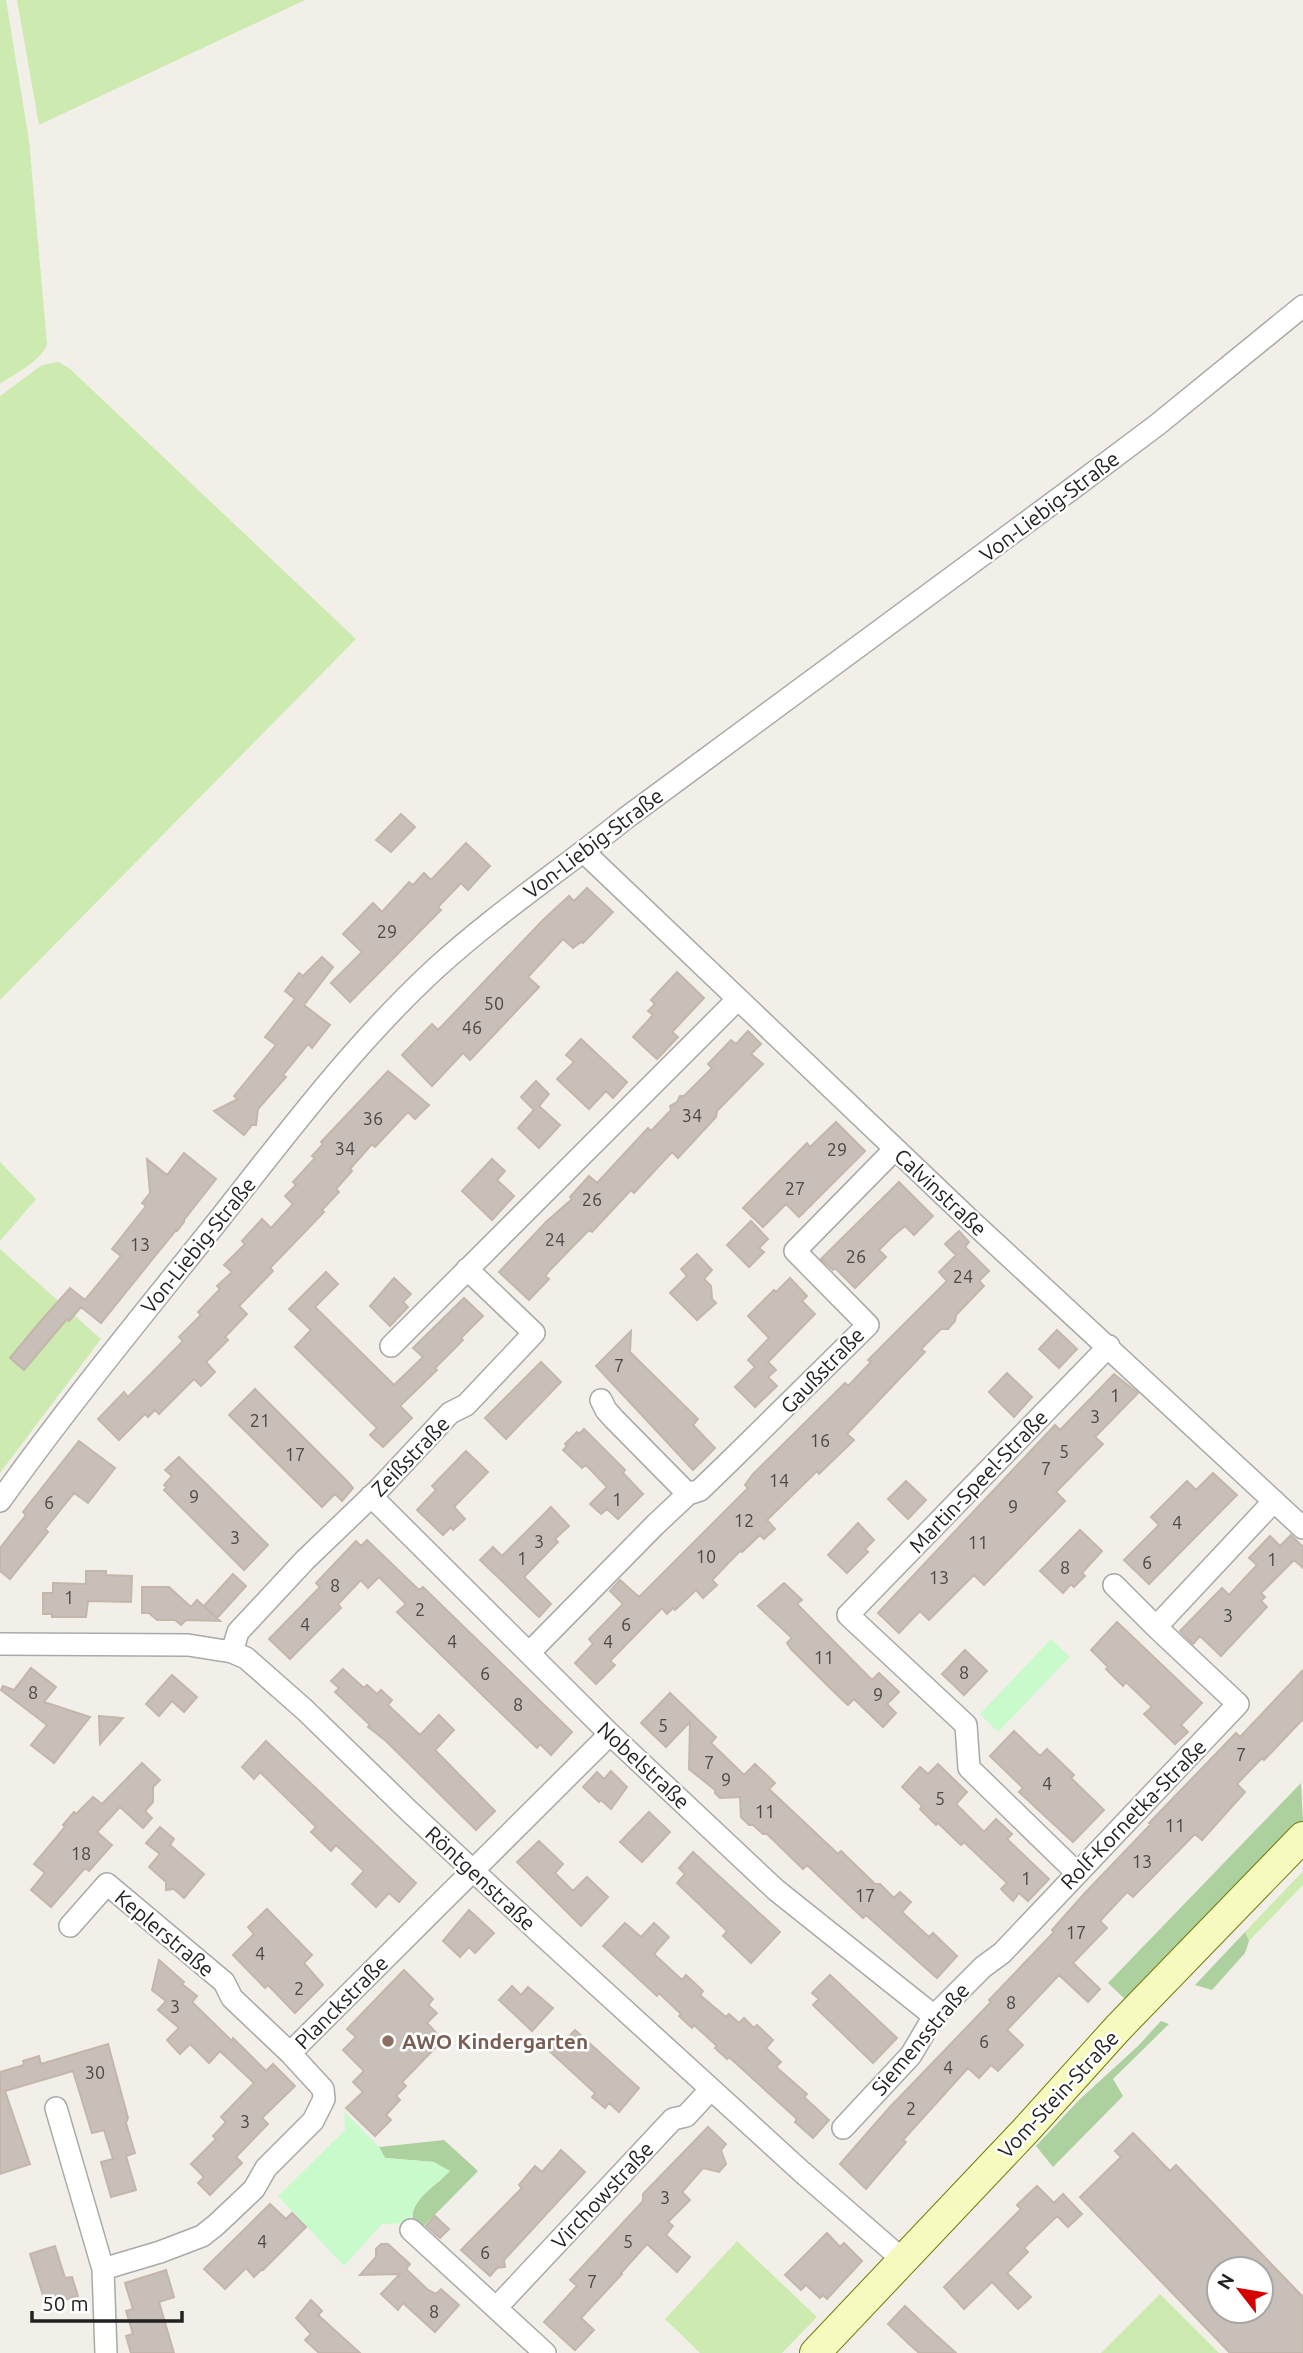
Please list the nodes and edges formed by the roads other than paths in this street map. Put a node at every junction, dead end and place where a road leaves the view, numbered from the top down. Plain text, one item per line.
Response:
1 (1303, 306) edge
2 (584, 852) junction
3 (738, 999) junction
4 (895, 1149) junction
5 (467, 1269) junction
6 (391, 1346) dead end
7 (1108, 1346) junction
8 (601, 1400) dead end
9 (688, 1494) junction
10 (371, 1496) junction
11 (0, 1501) edge
12 (1274, 1501) junction
13 (1303, 1528) edge
14 (1114, 1585) dead end
15 (1156, 1627) junction
16 (0, 1644) edge
17 (232, 1652) junction
18 (530, 1653) junction
19 (610, 1734) junction
20 (1303, 1837) edge
21 (472, 1870) junction
22 (1076, 1872) junction
23 (1028, 1924) joint
24 (70, 1926) dead end
25 (934, 2016) junction
26 (289, 2053) junction
27 (711, 2089) junction
28 (56, 2108) dead end
29 (843, 2127) dead end
30 (411, 2230) dead end
31 (903, 2260) junction
32 (103, 2269) junction
33 (496, 2308) junction
34 (106, 2353) edge
35 (545, 2353) edge
36 (814, 2353) edge

1 - 2 street, Von-Liebig-Straße
2 - 3 street, Calvinstraße
2 - 11 street, Von-Liebig-Straße
3 - 4 street, Calvinstraße
3 - 5 street
4 - 7 street, Calvinstraße
4 - 9 street, Gaußstraße
5 - 6 street
5 - 10 street, Zeißstraße
7 - 12 street, Calvinstraße
7 - 22 street, Martin-Speel-Straße
8 - 9 street
9 - 18 street, Gaußstraße
10 - 17 street, Zeißstraße
10 - 18 street, Nobelstraße
12 - 13 street, Calvinstraße
12 - 15 street
14 - 15 street
15 - 22 street, Rolf-Kornetka-Straße
16 - 17 street, Röntgenstraße
17 - 21 street, Röntgenstraße
18 - 19 street, Nobelstraße
19 - 21 street, Planckstraße
19 - 25 street, Nobelstraße
20 - 31 main road, Vom-Stein-Straße
21 - 26 street, Planckstraße
21 - 27 street, Röntgenstraße
22 - 23 street, Rolf-Kornetka-Straße
23 - 25 street, Siemensstraße
24 - 26 street, Keplerstraße
25 - 29 street, Siemensstraße
26 - 32 street, Planckstraße
27 - 31 street, Röntgenstraße
27 - 33 street, Virchowstraße
28 - 32 street
30 - 33 street
31 - 36 main road, Vom-Stein-Straße
32 - 34 street
33 - 35 street

